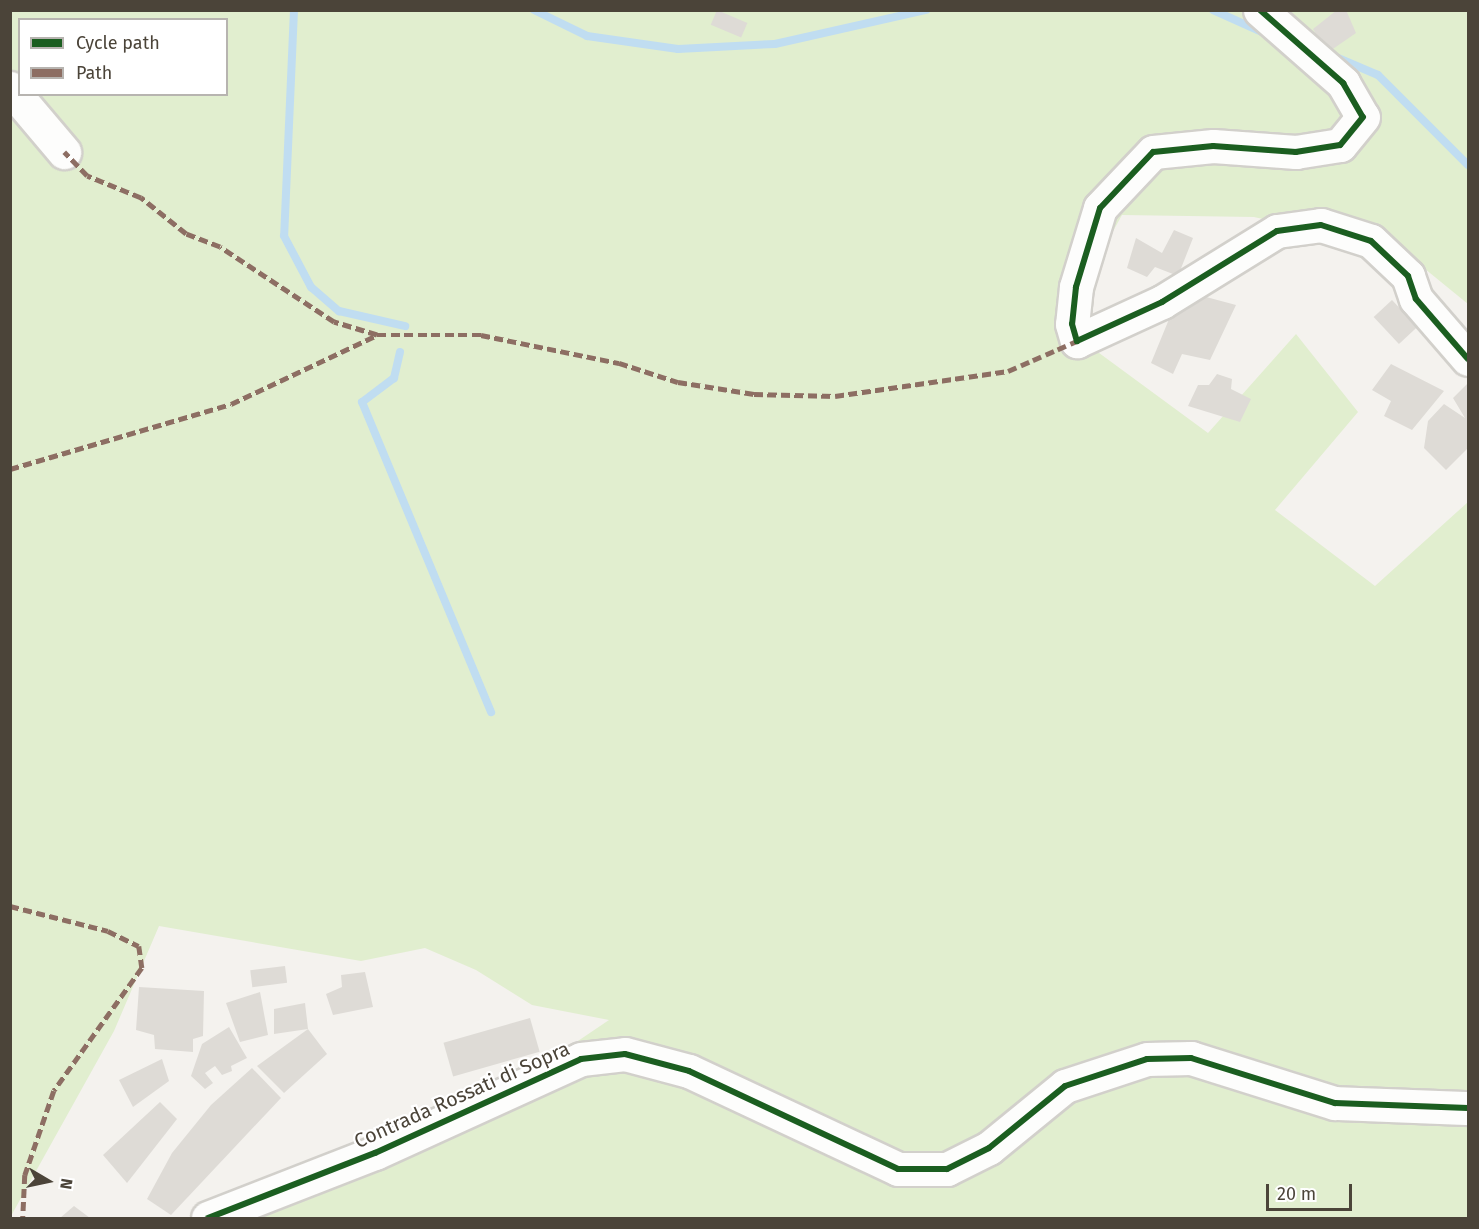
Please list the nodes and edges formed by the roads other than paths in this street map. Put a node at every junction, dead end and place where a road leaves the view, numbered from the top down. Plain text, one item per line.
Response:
1 (1260, 10) edge
2 (10, 88) edge
3 (64, 152) dead end
4 (1468, 359) edge
5 (1468, 1108) edge
6 (208, 1218) edge

1 - 4 street
2 - 3 street
5 - 6 street, Contrada Rossati di Sopra

